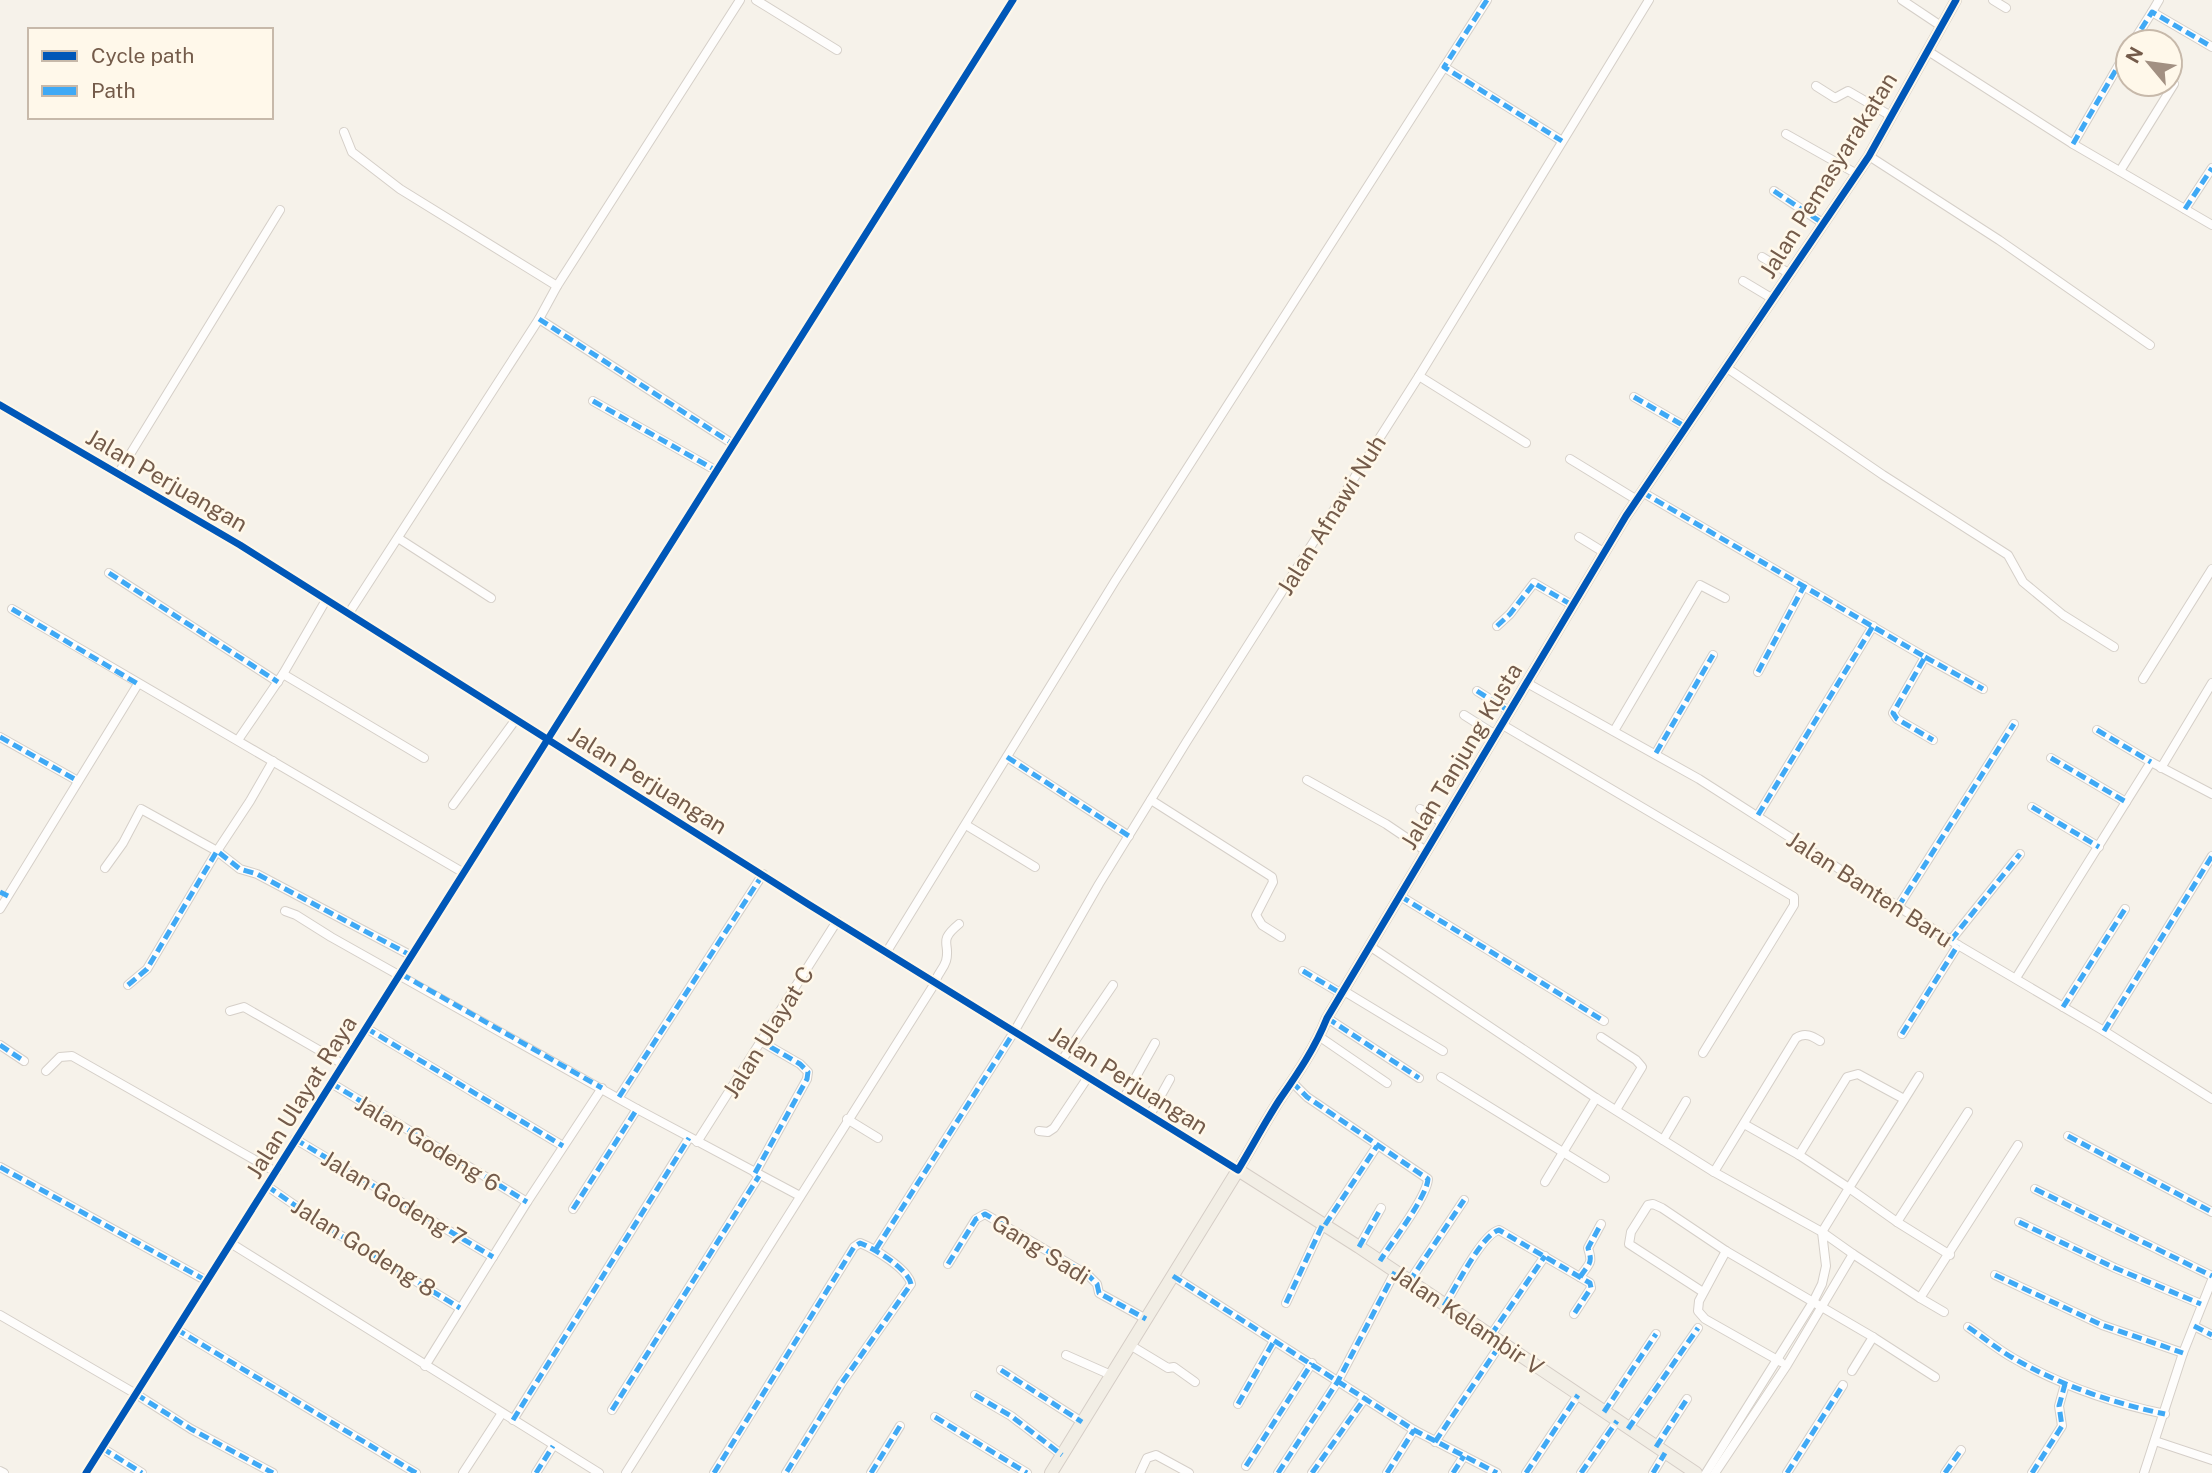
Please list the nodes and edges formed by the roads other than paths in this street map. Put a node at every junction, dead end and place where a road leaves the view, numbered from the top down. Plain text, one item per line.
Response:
1 (740, 0) edge
2 (756, 0) edge
3 (1013, 0) edge
4 (1487, 0) edge
5 (1650, 0) edge
6 (1902, 0) edge
7 (1956, 0) edge
8 (1993, 0) edge
9 (2159, 0) edge
10 (2006, 8) dead end
11 (2152, 12) junction
12 (1941, 26) junction
13 (2142, 28) edge
14 (2212, 47) edge
15 (837, 50) dead end
16 (1928, 51) junction
17 (1444, 66) junction
18 (2114, 74) edge
19 (1816, 86) dead end
20 (2165, 98) edge
21 (1891, 116) junction
22 (344, 132) dead end
23 (1786, 134) dead end
24 (1562, 141) junction
25 (2073, 144) junction
26 (1869, 156) junction
27 (2212, 168) edge
28 (2120, 171) junction
29 (1857, 174) junction
30 (1774, 191) dead end
31 (2185, 209) junction
32 (280, 210) dead end
33 (1824, 224) junction
34 (2212, 225) edge
35 (1762, 257) dead end
36 (1790, 274) junction
37 (1743, 281) dead end
38 (557, 286) junction
39 (1773, 299) junction
40 (539, 319) junction
41 (2150, 345) dead end
42 (1727, 368) junction
43 (1419, 376) junction
44 (1634, 397) dead end
45 (593, 401) dead end
46 (0, 405) edge
47 (1686, 427) junction
48 (1526, 443) dead end
49 (733, 444) junction
50 (1570, 459) dead end
51 (717, 471) junction
52 (117, 474) junction
53 (1640, 496) junction
54 (1579, 537) dead end
55 (398, 538) junction
56 (1605, 553) junction
57 (2212, 569) edge
58 (108, 573) dead end
59 (1804, 586) junction
60 (491, 598) dead end
61 (1725, 598) dead end
62 (326, 600) junction
63 (1572, 605) junction
64 (12, 609) dead end
65 (349, 613) junction
66 (1497, 626) dead end
67 (1873, 626) junction
68 (2114, 647) dead end
69 (1713, 655) dead end
70 (1925, 657) junction
71 (1758, 672) dead end
72 (280, 678) junction
73 (2143, 679) dead end
74 (1527, 683) junction
75 (2212, 683) edge
76 (138, 684) junction
77 (1983, 689) dead end
78 (1477, 691) dead end
79 (1508, 711) junction
80 (1464, 715) dead end
81 (516, 719) junction
82 (2014, 724) dead end
83 (1497, 729) junction
84 (2097, 730) dead end
85 (1614, 732) junction
86 (0, 737) edge
87 (238, 740) junction
88 (547, 740) junction
89 (1933, 740) dead end
90 (1657, 753) junction
91 (1007, 757) junction
92 (424, 758) dead end
93 (2051, 758) dead end
94 (273, 761) junction
95 (2151, 762) junction
96 (2161, 768) junction
97 (1307, 780) dead end
98 (78, 781) junction
99 (2212, 794) edge
100 (1151, 800) junction
101 (2126, 802) junction
102 (453, 805) dead end
103 (2032, 807) dead end
104 (1420, 809) dead end
105 (1758, 816) junction
106 (1443, 823) junction
107 (966, 825) junction
108 (1129, 836) junction
109 (2099, 847) junction
110 (217, 851) junction
111 (1426, 851) junction
112 (2020, 854) dead end
113 (2212, 856) edge
114 (1035, 867) dead end
115 (105, 869) dead end
116 (464, 873) junction
117 (763, 874) junction
118 (4, 894) edge
119 (1400, 896) junction
120 (1898, 907) junction
121 (0, 909) edge
122 (2125, 909) dead end
123 (285, 911) dead end
124 (837, 921) junction
125 (959, 924) dead end
126 (1281, 937) dead end
127 (1954, 943) junction
128 (1371, 947) junction
129 (886, 953) junction
130 (412, 956) junction
131 (1303, 971) dead end
132 (401, 974) junction
133 (2016, 978) junction
134 (935, 983) junction
135 (128, 985) dead end
136 (1113, 985) dead end
137 (1343, 992) junction
138 (2063, 1007) junction
139 (230, 1011) dead end
140 (1327, 1018) junction
141 (1604, 1021) dead end
142 (366, 1028) junction
143 (1014, 1031) junction
144 (2104, 1031) junction
145 (1902, 1034) dead end
146 (1320, 1037) junction
147 (1601, 1037) dead end
148 (1820, 1041) dead end
149 (762, 1042) junction
150 (1155, 1043) dead end
151 (0, 1045) edge
152 (1443, 1051) dead end
153 (1703, 1053) dead end
154 (24, 1060) dead end
155 (1062, 1060) junction
156 (343, 1064) junction
157 (46, 1070) dead end
158 (1919, 1076) dead end
159 (1088, 1077) junction
160 (1441, 1077) dead end
161 (1419, 1078) dead end
162 (1170, 1079) dead end
163 (331, 1083) junction
164 (1292, 1083) junction
165 (1387, 1083) dead end
166 (601, 1088) junction
167 (619, 1097) junction
168 (1124, 1098) junction
169 (1596, 1098) junction
170 (2212, 1098) edge
171 (1904, 1099) junction
172 (1686, 1101) dead end
173 (637, 1109) junction
174 (1616, 1110) junction
175 (1968, 1112) dead end
176 (1150, 1115) junction
177 (847, 1119) junction
178 (1744, 1124) junction
179 (1039, 1130) dead end
180 (2068, 1136) dead end
181 (878, 1138) dead end
182 (295, 1139) junction
183 (693, 1140) junction
184 (1663, 1140) junction
185 (2018, 1145) dead end
186 (563, 1146) junction
187 (1377, 1146) junction
188 (1564, 1153) junction
189 (1800, 1155) junction
190 (0, 1167) edge
191 (1238, 1170) junction
192 (276, 1172) junction
193 (1714, 1172) junction
194 (757, 1175) junction
195 (1605, 1178) dead end
196 (1545, 1182) dead end
197 (267, 1186) junction
198 (1849, 1188) junction
199 (2035, 1189) dead end
200 (800, 1196) junction
201 (1464, 1200) dead end
202 (527, 1202) junction
203 (1381, 1208) dead end
204 (573, 1209) dead end
205 (2212, 1212) edge
206 (1898, 1222) junction
207 (2019, 1222) dead end
208 (1601, 1223) dead end
209 (1324, 1225) junction
210 (1822, 1232) junction
211 (232, 1244) junction
212 (1359, 1247) junction
213 (876, 1249) junction
214 (1726, 1251) junction
215 (1853, 1254) junction
216 (1950, 1255) junction
217 (1545, 1256) junction
218 (493, 1257) junction
219 (1380, 1261) junction
220 (948, 1264) dead end
221 (1826, 1266) junction
222 (1844, 1270) junction
223 (1395, 1272) junction
224 (1995, 1275) dead end
225 (1173, 1276) junction
226 (1580, 1277) junction
227 (2212, 1278) edge
228 (207, 1281) junction
229 (1409, 1282) junction
230 (1703, 1292) junction
231 (1920, 1298) junction
232 (1813, 1302) junction
233 (1286, 1303) dead end
234 (2201, 1304) junction
235 (1444, 1306) junction
236 (460, 1308) junction
237 (1823, 1308) junction
238 (1944, 1312) dead end
239 (1574, 1314) dead end
240 (0, 1315) edge
241 (1146, 1319) junction
242 (2194, 1326) junction
243 (1968, 1327) dead end
244 (1698, 1328) dead end
245 (176, 1329) junction
246 (1656, 1334) dead end
247 (2212, 1335) edge
248 (1873, 1337) junction
249 (1497, 1339) junction
250 (1274, 1341) junction
251 (1130, 1345) junction
252 (2183, 1353) junction
253 (1066, 1355) dead end
254 (1777, 1359) junction
255 (1312, 1363) junction
256 (1787, 1365) junction
257 (425, 1366) junction
258 (1000, 1370) dead end
259 (1852, 1371) dead end
260 (1111, 1375) junction
261 (1935, 1377) dead end
262 (1195, 1381) dead end
263 (1338, 1381) junction
264 (2065, 1384) junction
265 (1843, 1385) dead end
266 (136, 1394) junction
267 (975, 1395) dead end
268 (1578, 1395) junction
269 (1365, 1398) junction
270 (1687, 1399) dead end
271 (1238, 1404) dead end
272 (612, 1410) dead end
273 (1604, 1412) junction
274 (502, 1413) junction
275 (2165, 1414) junction
276 (935, 1417) dead end
277 (513, 1420) junction
278 (1617, 1421) junction
279 (1082, 1422) junction
280 (900, 1426) dead end
281 (1628, 1429) junction
282 (1414, 1430) junction
283 (2155, 1441) junction
284 (1435, 1442) junction
285 (553, 1446) junction
286 (102, 1448) junction
287 (1661, 1450) junction
288 (1961, 1450) dead end
289 (1062, 1455) junction
290 (1464, 1456) junction
291 (2212, 1460) edge
292 (1247, 1466) dead end
293 (86, 1473) edge
294 (142, 1473) edge
295 (273, 1473) edge
296 (416, 1473) edge
297 (463, 1473) edge
298 (537, 1473) edge
299 (599, 1473) edge
300 (626, 1473) edge
301 (714, 1473) edge
302 (786, 1473) edge
303 (872, 1473) edge
304 (1027, 1473) edge
305 (1051, 1473) edge
306 (1140, 1473) edge
307 (1189, 1473) edge
308 (1278, 1473) edge
309 (1312, 1473) edge
310 (1387, 1473) edge
311 (1453, 1473) edge
312 (1497, 1473) edge
313 (1526, 1473) edge
314 (1581, 1473) edge
315 (1653, 1473) edge
316 (1696, 1473) edge
317 (1706, 1473) edge
318 (1715, 1473) edge
319 (1787, 1473) edge
320 (1945, 1473) edge
321 (2032, 1473) edge
322 (2144, 1473) edge

1 - 38 street
2 - 15 street
3 - 49 street, Jalan Ulayat Raya
4 - 17 street
5 - 24 street, Jalan Afnawi Nuh
6 - 12 street
7 - 12 street, Jalan Pemasyarakatan
8 - 10 street
9 - 11 street
11 - 13 street
11 - 14 street
12 - 16 street, Jalan Pemasyarakatan
16 - 21 street, Jalan Pemasyarakatan
16 - 25 street
17 - 24 street
17 - 91 street
18 - 25 street
19 - 21 street
20 - 28 street
21 - 26 street, Jalan Pemasyarakatan
22 - 38 street
23 - 29 street
24 - 43 street, Jalan Afnawi Nuh
25 - 28 street
26 - 29 street, Jalan Pemasyarakatan
26 - 41 street
27 - 31 street
28 - 31 street
29 - 33 street, Jalan Pemasyarakatan
30 - 33 street
31 - 34 street
32 - 52 street
33 - 36 street, Jalan Pemasyarakatan
35 - 36 street
36 - 39 street, Jalan Pemasyarakatan
37 - 39 street
38 - 40 street
39 - 42 street, Jalan Pemasyarakatan
40 - 49 street
40 - 55 street
42 - 47 street, Jalan Tanjung Kusta
42 - 68 street
43 - 48 street
43 - 100 street, Jalan Afnawi Nuh
44 - 47 street
45 - 51 street
46 - 52 street, Jalan Perjuangan
47 - 53 street, Jalan Tanjung Kusta
49 - 51 street, Jalan Ulayat Raya
50 - 53 street
51 - 88 street, Jalan Ulayat Raya
52 - 62 street, Jalan Perjuangan
53 - 56 street, Jalan Tanjung Kusta
53 - 59 street
54 - 56 street
55 - 60 street
55 - 65 street
56 - 63 street, Jalan Tanjung Kusta
57 - 73 street
58 - 72 street
59 - 67 street
59 - 71 street
61 - 85 street
62 - 65 street, Jalan Perjuangan
62 - 72 street
63 - 66 street
63 - 74 street, Jalan Tanjung Kusta
64 - 76 street
65 - 81 street, Jalan Perjuangan
67 - 70 street
67 - 105 street
69 - 90 street
70 - 77 street
70 - 89 street
72 - 87 street
72 - 92 street
74 - 79 street, Jalan Tanjung Kusta
74 - 85 street, Jalan Banten Baru
75 - 96 street
76 - 87 street
76 - 98 street
78 - 79 street
79 - 83 street, Jalan Tanjung Kusta
80 - 83 street
81 - 88 street, Jalan Perjuangan
81 - 102 street
82 - 120 street
83 - 106 street, Jalan Tanjung Kusta
83 - 153 street
84 - 95 street
85 - 90 street, Jalan Banten Baru
86 - 98 street
87 - 94 street
88 - 116 street, Jalan Ulayat Raya
88 - 117 street, Jalan Perjuangan
90 - 105 street, Jalan Banten Baru
91 - 107 street
91 - 108 street
93 - 101 street
94 - 110 street
94 - 116 street
95 - 96 street
95 - 101 street
96 - 99 street
97 - 111 street
98 - 118 street
100 - 108 street, Jalan Afnawi Nuh
100 - 126 street
101 - 109 street
103 - 109 street
104 - 106 street
105 - 120 street, Jalan Banten Baru
106 - 111 street, Jalan Tanjung Kusta
107 - 114 street
107 - 129 street
108 - 143 street, Jalan Afnawi Nuh
109 - 133 street
110 - 115 street
110 - 130 street
110 - 135 street
111 - 119 street, Jalan Tanjung Kusta
112 - 127 street
113 - 144 street
116 - 130 street, Jalan Ulayat Raya
117 - 124 street, Jalan Perjuangan
117 - 167 street
118 - 121 street
119 - 128 street, Jalan Tanjung Kusta
119 - 141 street
120 - 127 street, Jalan Banten Baru
122 - 138 street
123 - 132 street
124 - 129 street, Jalan Perjuangan
124 - 149 street, Jalan Ulayat C
125 - 134 street
127 - 133 street, Jalan Banten Baru
127 - 145 street
128 - 137 street, Jalan Tanjung Kusta
128 - 169 street
129 - 134 street, Jalan Perjuangan
130 - 132 street, Jalan Ulayat Raya
131 - 137 street
132 - 142 street, Jalan Ulayat Raya
132 - 166 street
133 - 138 street, Jalan Banten Baru
134 - 143 street, Jalan Perjuangan
134 - 177 street
136 - 155 street
137 - 140 street, Jalan Tanjung Kusta
137 - 152 street
138 - 144 street, Jalan Banten Baru
139 - 156 street
140 - 146 street, Jalan Tanjung Kusta
140 - 161 street
142 - 156 street, Jalan Ulayat Raya
142 - 186 street
143 - 155 street, Jalan Perjuangan
143 - 213 street, Jalan Afnawi Nuh
144 - 170 street, Jalan Banten Baru
146 - 164 street, Jalan Tanjung Kusta
146 - 165 street
147 - 174 street
148 - 178 street
149 - 183 street, Jalan Ulayat C
149 - 194 street
150 - 168 street
151 - 154 street
155 - 159 street, Jalan Perjuangan
156 - 163 street, Jalan Ulayat Raya
157 - 192 street
158 - 171 street
159 - 168 street, Jalan Perjuangan
159 - 179 street
160 - 188 street
162 - 176 street
163 - 182 street, Jalan Ulayat Raya
163 - 202 street, Jalan Godeng 6
164 - 187 street
164 - 191 street, Jalan Tanjung Kusta
166 - 167 street
166 - 186 street
167 - 173 street
168 - 176 street, Jalan Perjuangan
169 - 174 street
169 - 188 street
171 - 189 street
171 - 198 street
172 - 184 street
173 - 183 street
173 - 204 street
174 - 184 street
175 - 206 street
176 - 191 street, Jalan Perjuangan
177 - 181 street
177 - 200 street
178 - 189 street
178 - 193 street
180 - 205 street
182 - 192 street, Jalan Ulayat Raya
182 - 218 street, Jalan Godeng 7
183 - 194 street
183 - 277 street, Jalan Ulayat C
184 - 193 street
185 - 216 street
186 - 202 street
187 - 209 street
187 - 219 street
188 - 195 street
188 - 196 street
189 - 198 street
190 - 228 street
191 - 209 main road, Jalan Kelambir V
191 - 225 main road
192 - 197 street, Jalan Ulayat Raya
193 - 210 street
194 - 200 street
194 - 272 street
197 - 211 street, Jalan Ulayat Raya
197 - 236 street, Jalan Godeng 8
198 - 206 street
198 - 210 street
199 - 227 street
200 - 300 street
201 - 229 street
202 - 218 street
203 - 212 street
206 - 216 street
207 - 234 street
208 - 226 street
209 - 212 main road, Jalan Kelambir V
209 - 233 street
210 - 215 street
210 - 221 street
211 - 228 street, Jalan Ulayat Raya
211 - 257 street
212 - 219 main road, Jalan Kelambir V
213 - 301 street
213 - 302 street
214 - 230 street
214 - 230 street
214 - 232 street
215 - 222 street
215 - 231 street
216 - 231 street
217 - 226 street
217 - 235 street
217 - 249 street
218 - 236 street
219 - 223 main road, Jalan Kelambir V
220 - 241 street, Gang Sadi
221 - 222 street
221 - 232 street
222 - 237 street
223 - 229 main road, Jalan Kelambir V
223 - 263 street
224 - 252 street
225 - 241 main road
225 - 250 street
226 - 239 street
227 - 234 street
228 - 245 street, Jalan Ulayat Raya
229 - 235 main road, Jalan Kelambir V
230 - 254 street
231 - 238 street
232 - 237 street
232 - 254 street
234 - 242 street
235 - 249 main road, Jalan Kelambir V
236 - 257 street
237 - 248 street
237 - 256 street
240 - 266 street
241 - 251 main road
242 - 247 street
242 - 252 street
243 - 264 street
244 - 281 street
245 - 266 street, Jalan Ulayat Raya
245 - 296 street
246 - 273 street
248 - 259 street
248 - 261 street
249 - 268 main road, Jalan Kelambir V
249 - 284 street
250 - 255 street
250 - 271 street
251 - 260 main road
251 - 262 street
252 - 275 street
253 - 260 street
254 - 256 street
254 - 317 street
255 - 263 street
255 - 292 street
256 - 318 street
257 - 274 street
258 - 279 street
260 - 279 main road
263 - 269 street
263 - 308 street
264 - 275 street
264 - 321 street
265 - 319 street
266 - 286 street, Jalan Ulayat Raya
266 - 295 street
267 - 289 street
268 - 273 main road, Jalan Kelambir V
268 - 313 street
269 - 282 street
269 - 309 street
270 - 287 street
273 - 278 main road, Jalan Kelambir V
274 - 277 street
274 - 297 street
275 - 283 street
276 - 304 street
277 - 285 street
278 - 281 main road, Jalan Kelambir V
278 - 314 street
279 - 289 main road
280 - 303 street
281 - 287 main road, Jalan Kelambir V
282 - 284 street
282 - 310 street
283 - 291 street
283 - 322 street
284 - 290 street
285 - 298 street
285 - 299 street
286 - 293 street, Jalan Ulayat Raya
286 - 294 street
287 - 315 street
287 - 316 main road, Jalan Kelambir V
288 - 320 street
289 - 305 main road
290 - 311 street
290 - 312 street
306 - 307 street

